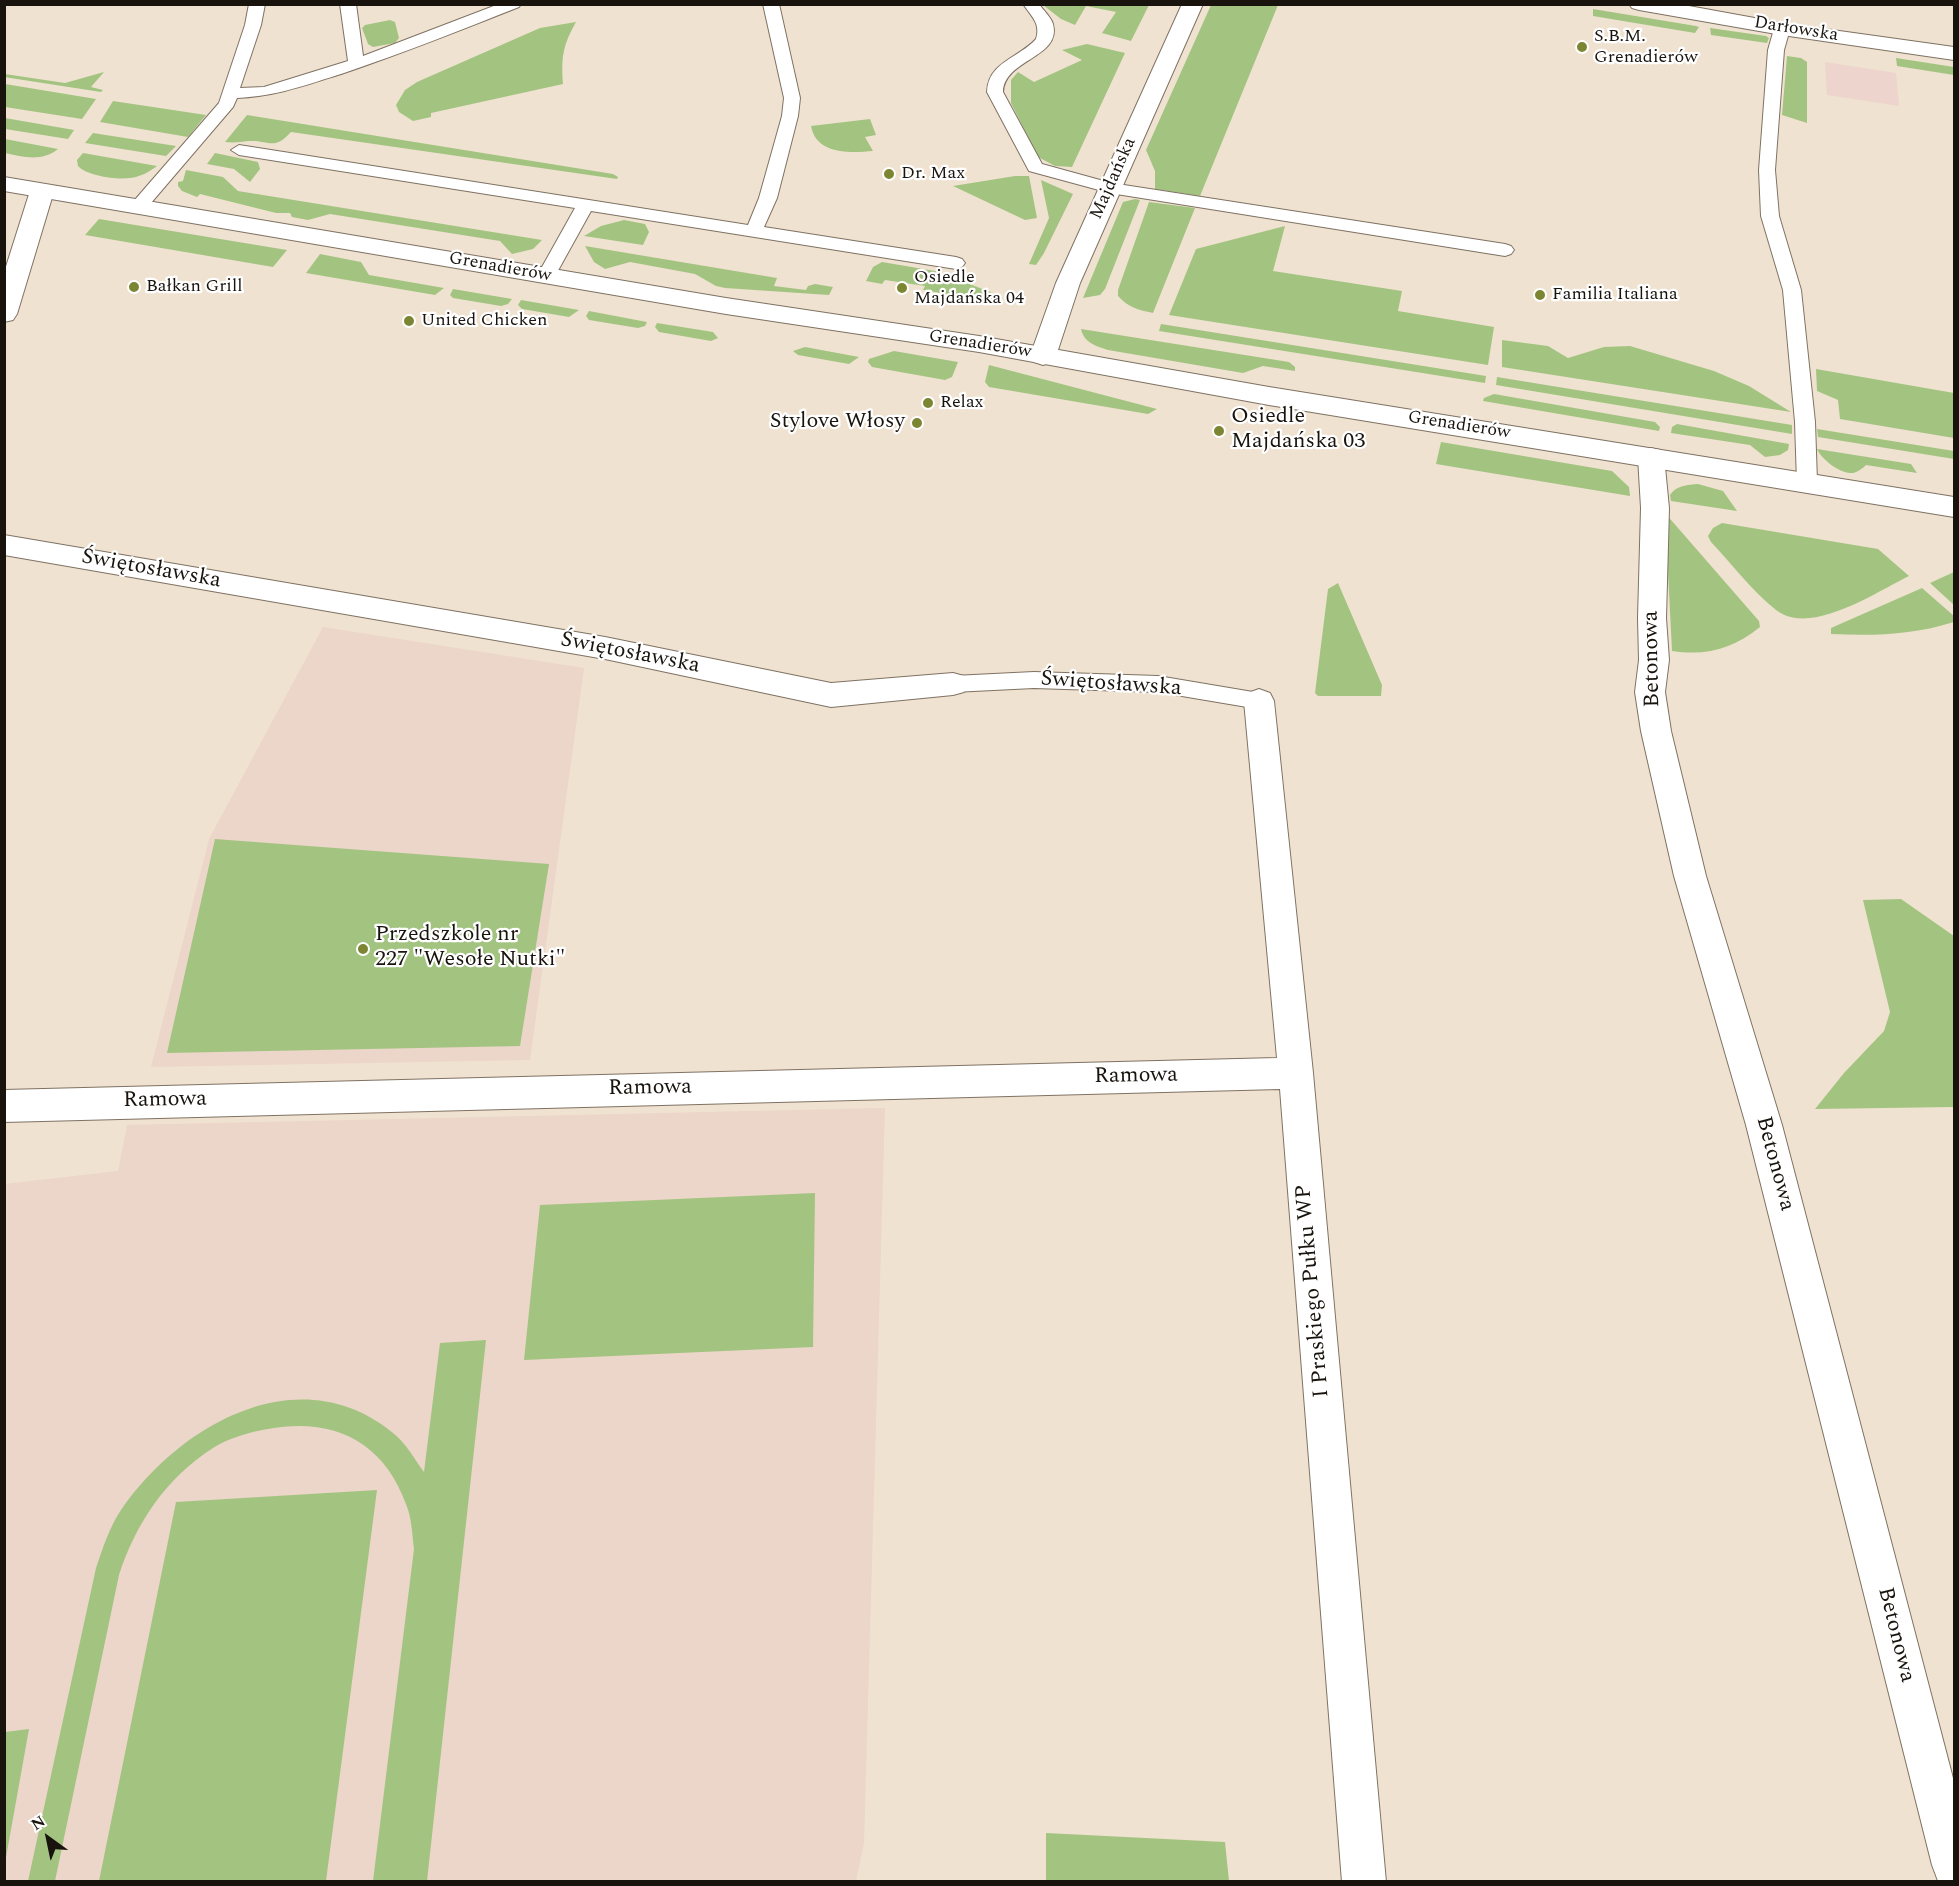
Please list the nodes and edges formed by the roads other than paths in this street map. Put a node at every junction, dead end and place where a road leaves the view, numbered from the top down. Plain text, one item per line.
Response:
1 (256, 4) edge
2 (348, 4) edge
3 (514, 4) edge
4 (771, 4) edge
5 (1030, 4) edge
6 (1193, 4) edge
7 (1651, 6) edge
8 (1782, 29) junction
9 (1954, 54) edge
10 (356, 64) junction
11 (232, 93) junction
12 (239, 150) dead end
13 (4, 184) edge
14 (1110, 188) junction
15 (42, 190) junction
16 (586, 205) junction
17 (139, 206) junction
18 (754, 231) junction
19 (1505, 250) dead end
20 (956, 263) dead end
21 (546, 276) junction
22 (4, 314) edge
23 (1043, 356) junction
24 (1651, 457) junction
25 (1807, 482) junction
26 (1954, 507) edge
27 (4, 545) edge
28 (953, 684) joint
29 (1259, 701) joint
30 (1296, 1073) junction
31 (4, 1106) edge
32 (1954, 1865) edge
33 (1364, 1881) edge

1 - 11 lane
2 - 10 lane
3 - 10 lane
4 - 18 lane
5 - 14 lane
6 - 14 street, Majdańska
7 - 8 street, Darłowska
8 - 9 street, Darłowska
8 - 25 lane
10 - 11 lane
11 - 17 lane
12 - 16 lane
13 - 15 street, Grenadierów
14 - 19 lane
14 - 23 street, Majdańska
15 - 17 street, Grenadierów
15 - 22 street
16 - 18 lane
16 - 21 lane
17 - 21 street, Grenadierów
18 - 20 lane
21 - 23 street, Grenadierów
23 - 24 street, Grenadierów
24 - 25 street, Grenadierów
24 - 32 street, Betonowa
25 - 26 street, Grenadierów
27 - 28 street, Świętosławska
28 - 29 lane, Świętosławska
29 - 30 street, I Praskiego Pułku WP
30 - 31 street, Ramowa
30 - 33 street, I Praskiego Pułku WP

